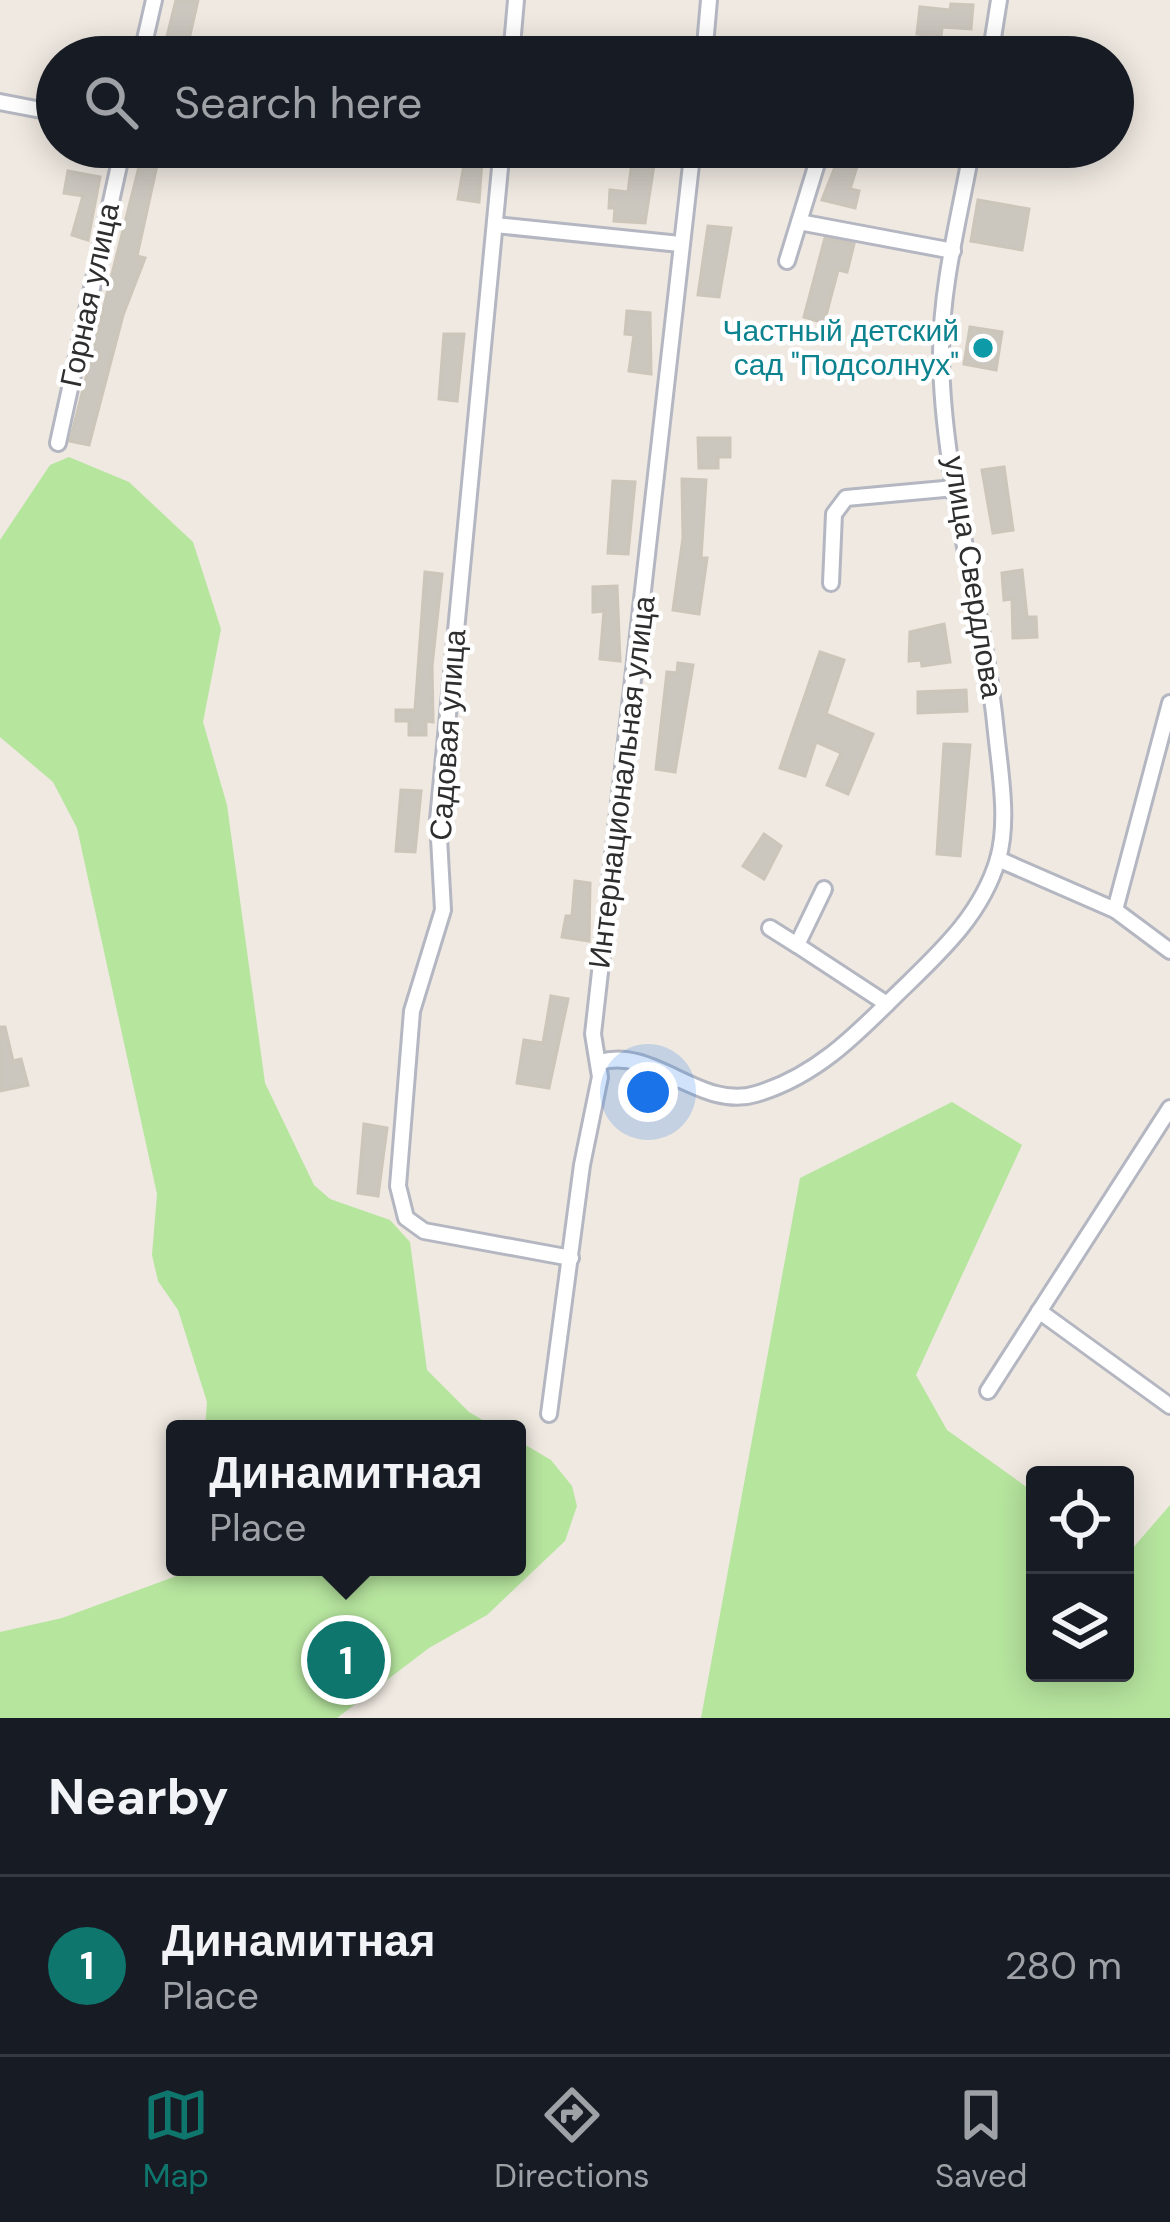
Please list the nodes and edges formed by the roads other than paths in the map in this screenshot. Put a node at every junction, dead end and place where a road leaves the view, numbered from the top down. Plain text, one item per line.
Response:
1 (154, 0) edge
2 (516, 0) edge
3 (709, 0) edge
4 (1000, 0) edge
5 (146, 36) edge
6 (513, 36) edge
7 (706, 36) edge
8 (994, 36) edge
9 (0, 102) edge
10 (36, 109) edge
11 (118, 168) edge
12 (500, 168) edge
13 (690, 168) edge
14 (816, 168) edge
15 (968, 168) edge
16 (799, 222) junction
17 (495, 225) junction
18 (680, 244) junction
19 (953, 251) junction
20 (787, 261) dead end
21 (58, 443) dead end
22 (955, 488) junction
23 (831, 583) dead end
24 (1170, 703) edge
25 (998, 859) junction
26 (824, 889) dead end
27 (1115, 910) junction
28 (770, 928) dead end
29 (797, 945) junction
30 (1170, 951) edge
31 (887, 1004) junction
32 (599, 1062) junction
33 (1170, 1108) edge
34 (571, 1258) junction
35 (1039, 1311) junction
36 (988, 1391) dead end
37 (1170, 1406) edge
38 (549, 1414) dead end

1 - 5 street
2 - 6 street
3 - 7 street
4 - 8 street
9 - 10 street
11 - 21 street, Горная улица
12 - 17 street, Садовая улица
13 - 18 street, Интернациональная улица
14 - 16 street
15 - 19 street, улица Свердлова
16 - 19 street
16 - 20 street
17 - 18 street
17 - 34 street, Садовая улица
18 - 32 street, Интернациональная улица
19 - 22 street, улица Свердлова
22 - 23 street
22 - 25 street, улица Свердлова
24 - 27 street
25 - 27 street
25 - 31 street, улица Свердлова
26 - 29 street
27 - 30 street
28 - 29 street
29 - 31 street
31 - 32 street, улица Свердлова
32 - 34 street, Интернациональная улица
33 - 35 street
34 - 38 street, Интернациональная улица
35 - 36 street
35 - 37 street

